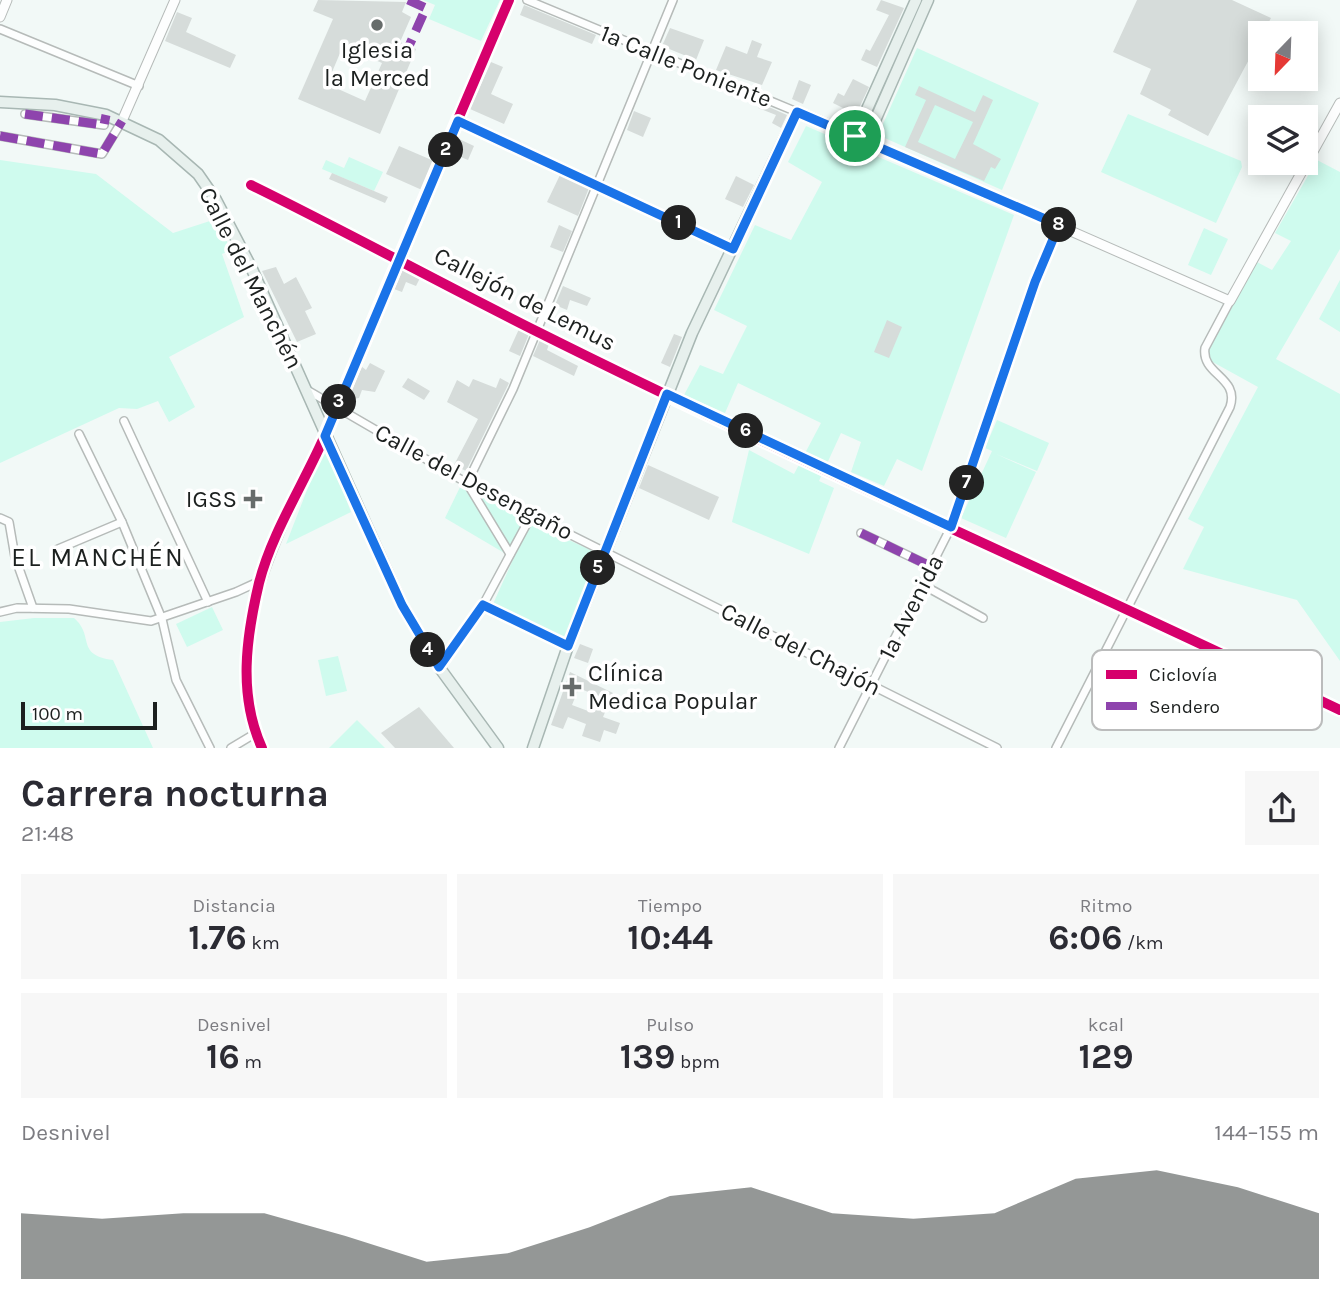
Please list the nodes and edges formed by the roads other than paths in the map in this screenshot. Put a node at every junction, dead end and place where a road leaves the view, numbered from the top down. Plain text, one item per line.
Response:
1 (7, 0) edge
2 (175, 0) edge
3 (509, 0) edge
4 (527, 0) edge
5 (673, 0) edge
6 (916, 0) edge
7 (928, 0) edge
8 (0, 17) edge
9 (0, 29) edge
10 (652, 51) junction
11 (139, 86) junction
12 (0, 102) edge
13 (1340, 103) edge
14 (797, 112) junction
15 (25, 114) dead end
16 (105, 120) junction
17 (458, 121) junction
18 (120, 126) junction
19 (0, 136) edge
20 (860, 139) junction
21 (251, 184) dead end
22 (597, 185) junction
23 (1059, 225) junction
24 (733, 249) junction
25 (400, 258) junction
26 (1230, 301) junction
27 (536, 331) junction
28 (307, 390) junction
29 (667, 394) junction
30 (337, 407) junction
31 (124, 421) dead end
32 (79, 434) dead end
33 (325, 436) junction
34 (467, 483) junction
35 (531, 516) junction
36 (0, 518) edge
37 (122, 522) junction
38 (951, 527) junction
39 (861, 533) dead end
40 (58, 549) dead end
41 (605, 551) junction
42 (510, 554) junction
43 (932, 567) junction
44 (260, 581) junction
45 (923, 585) junction
46 (208, 602) junction
47 (483, 605) junction
48 (33, 608) junction
49 (1128, 611) junction
50 (0, 612) edge
51 (983, 618) dead end
52 (162, 620) junction
53 (568, 646) junction
54 (1107, 650) edge
55 (1212, 650) edge
56 (439, 667) junction
57 (1092, 678) edge
58 (871, 684) junction
59 (1322, 702) edge
60 (1340, 710) edge
61 (256, 733) junction
62 (210, 748) edge
63 (231, 748) edge
64 (262, 748) edge
65 (498, 748) edge
66 (533, 748) edge
67 (839, 748) edge
68 (997, 748) edge
69 (1056, 748) edge

1 - 8 street
2 - 11 street
3 - 17 street
4 - 10 street, 1a Calle Poniente
5 - 10 street
6 - 20 main road
7 - 20 main road
9 - 11 street
10 - 14 street, 1a Calle Poniente
10 - 22 street
11 - 18 street
12 - 16 main road, Calle del Manchén
13 - 26 street
14 - 20 main road, 1a Calle Poniente
14 - 24 main road
15 - 16 street
16 - 18 main road, Calle del Manchén
17 - 22 street
17 - 25 street
18 - 19 street
18 - 28 main road, Calle del Manchén
20 - 23 street, 1a Calle Poniente
21 - 25 street, Callejón de Lemus
22 - 24 street
22 - 27 street
23 - 26 street, 1a Calle Poniente
23 - 38 street, 1a Avenida
24 - 29 main road
25 - 27 street, Callejón de Lemus
25 - 30 street
26 - 49 street
27 - 29 street, Callejón de Lemus
27 - 34 street
28 - 30 street, Calle del Desengaño
28 - 33 main road, Calle del Manchén
29 - 38 street, Callejón de Lemus
29 - 41 main road
30 - 33 street
30 - 34 street, Calle del Desengaño
31 - 46 street
32 - 37 street
33 - 44 street
33 - 56 main road, Calle del Manchén
34 - 35 street, Calle del Desengaño
34 - 42 street
35 - 41 street, Calle del Desengaño
35 - 42 street
36 - 48 street
37 - 40 street
37 - 52 street
38 - 43 street, 1a Avenida
38 - 49 street, Callejón de Lemus
39 - 43 street
41 - 53 main road
41 - 58 street, Calle del Chajón
42 - 47 street
43 - 45 street, 1a Avenida
44 - 46 street
44 - 61 street
45 - 51 street
45 - 58 street, 1a Avenida
46 - 52 street
47 - 53 street
47 - 56 street
48 - 50 street
48 - 52 street
49 - 54 street
49 - 55 street
52 - 62 street
53 - 66 main road
56 - 65 main road, Calle del Manchén
57 - 69 street
58 - 67 street, 1a Avenida
58 - 68 street, Calle del Chajón
59 - 60 street
61 - 63 street
61 - 64 street

